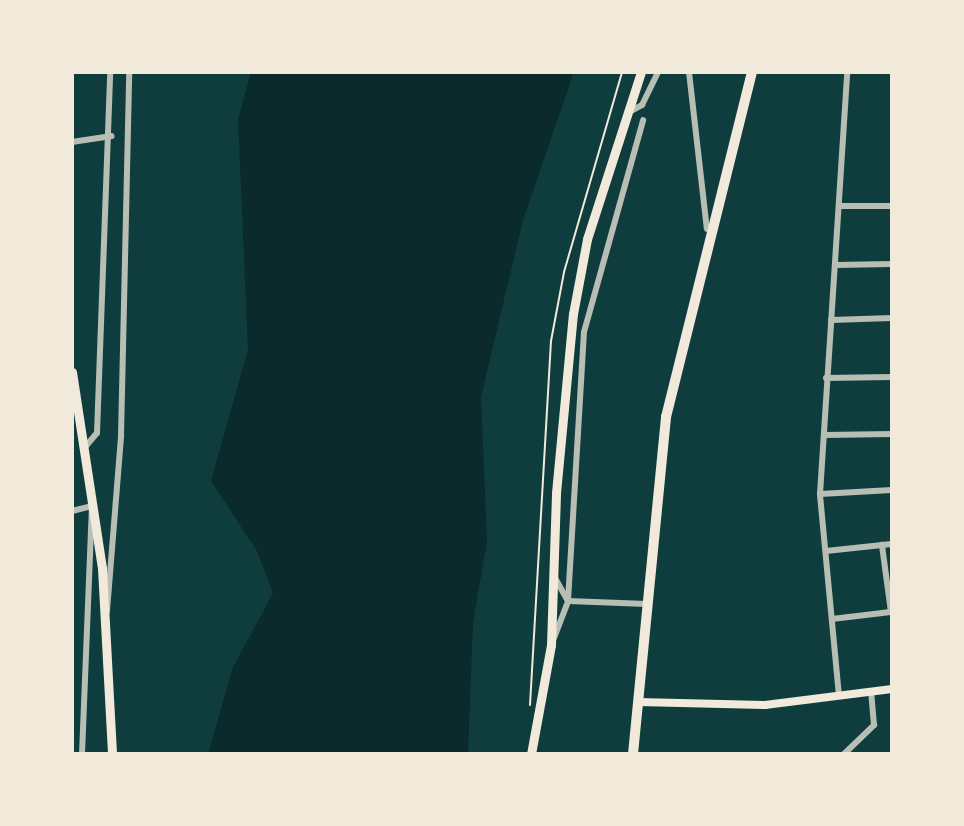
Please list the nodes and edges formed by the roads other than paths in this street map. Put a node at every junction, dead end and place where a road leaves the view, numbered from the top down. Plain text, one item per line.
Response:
1 (110, 72) edge
2 (129, 72) edge
3 (641, 72) edge
4 (658, 72) edge
5 (689, 72) edge
6 (752, 72) edge
7 (847, 72) edge
8 (626, 114) junction
9 (643, 120) dead end
10 (112, 136) junction
11 (72, 142) edge
12 (839, 206) junction
13 (892, 206) edge
14 (707, 229) junction
15 (892, 264) edge
16 (836, 265) junction
17 (892, 318) edge
18 (831, 320) junction
19 (72, 372) edge
20 (892, 377) edge
21 (826, 378) junction
22 (892, 434) edge
23 (824, 435) junction
24 (86, 446) junction
25 (892, 490) edge
26 (820, 494) junction
27 (92, 506) junction
28 (72, 511) edge
29 (892, 544) edge
30 (882, 545) junction
31 (826, 551) junction
32 (552, 573) junction
33 (568, 601) junction
34 (647, 604) junction
35 (106, 614) junction
36 (832, 619) junction
37 (551, 645) junction
38 (892, 689) edge
39 (871, 692) junction
40 (839, 696) junction
41 (638, 702) junction
42 (846, 753) edge
43 (82, 754) edge
44 (112, 754) edge
45 (531, 754) edge
46 (633, 754) edge

1 - 10 street
2 - 35 street
3 - 8 main road
4 - 8 street
5 - 14 street
6 - 14 highway
7 - 12 street
8 - 32 main road
9 - 33 street
10 - 11 street
10 - 24 street
12 - 13 street
12 - 16 street
14 - 34 highway
15 - 16 street
16 - 18 street
17 - 18 street
18 - 21 street
19 - 24 main road
20 - 21 street
21 - 23 street
22 - 23 street
23 - 26 street
24 - 27 main road
25 - 26 street
26 - 31 street
27 - 28 street
27 - 35 main road
27 - 43 street
29 - 30 street
30 - 31 street
30 - 36 street
31 - 36 street
32 - 33 street
32 - 37 main road
33 - 34 street
33 - 37 street
34 - 41 highway
35 - 44 main road
36 - 40 street
37 - 45 main road
38 - 39 main road
39 - 40 main road
39 - 42 street
40 - 41 main road
41 - 46 highway

